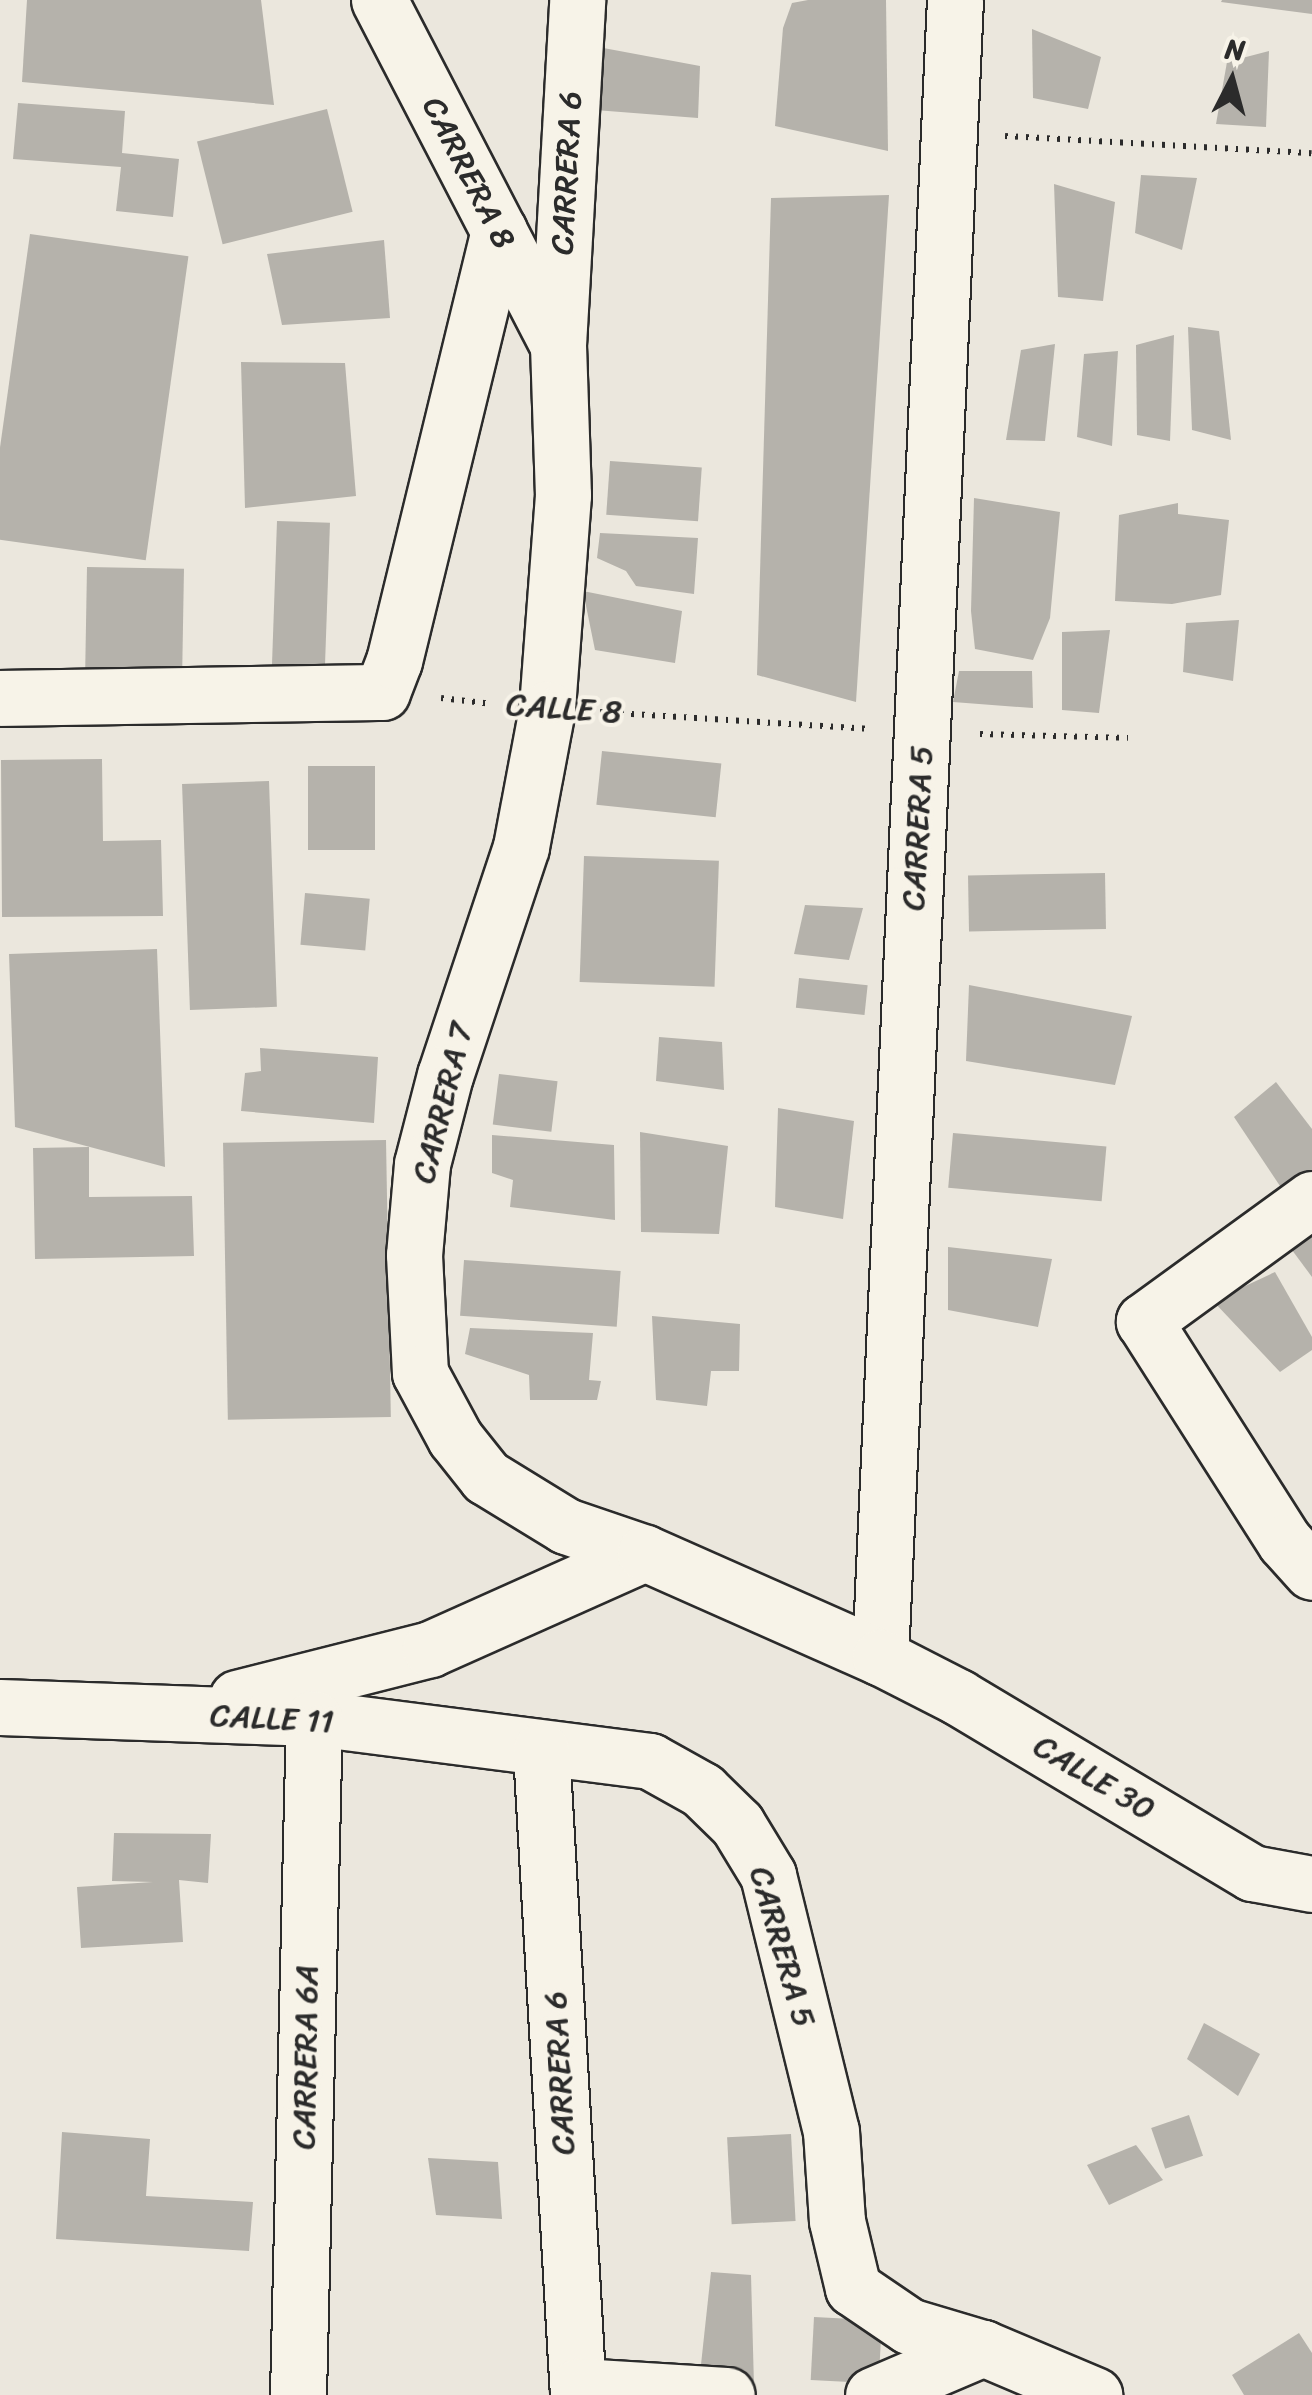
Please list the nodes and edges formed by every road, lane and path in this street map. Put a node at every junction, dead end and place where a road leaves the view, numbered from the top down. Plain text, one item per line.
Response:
1 (378, 0) edge
2 (576, 0) edge
3 (955, 0) edge
4 (949, 133) junction
5 (1312, 154) edge
6 (499, 231) junction
7 (558, 345) junction
8 (382, 692) junction
9 (0, 698) edge
10 (547, 709) junction
11 (922, 732) junction
12 (1128, 738) dead end
13 (1312, 1199) edge
14 (1303, 1545) edge
15 (645, 1553) junction
16 (880, 1657) junction
17 (0, 1708) edge
18 (176, 1714) junction
19 (314, 1718) junction
20 (541, 1750) junction
21 (1312, 1884) edge
22 (983, 2348) junction
23 (578, 2390) edge
24 (298, 2395) edge
25 (726, 2395) edge
26 (874, 2395) edge
27 (1094, 2395) edge

1 - 6 street, CARRERA 8
2 - 7 street, CARRERA 6
3 - 4 street, CARRERA 5
4 - 5 path
4 - 11 street, CARRERA 5
6 - 7 street, CARRERA 8
6 - 8 street
7 - 10 street, CARRERA 7
8 - 9 street
8 - 10 path, CALLE 8
10 - 11 path, CALLE 8
10 - 15 street, CARRERA 7
11 - 12 path, CALLE 8
11 - 16 street, CARRERA 5
13 - 14 street
15 - 16 street, CARRERA 7
15 - 18 street
16 - 21 street, CALLE 30
17 - 18 street, CALLE 11
18 - 19 street, CALLE 11
19 - 20 street, CALLE 11
19 - 24 street, CARRERA 6A
20 - 22 street, CARRERA 5
20 - 23 street, CARRERA 6
22 - 26 street
22 - 27 street
23 - 25 street

